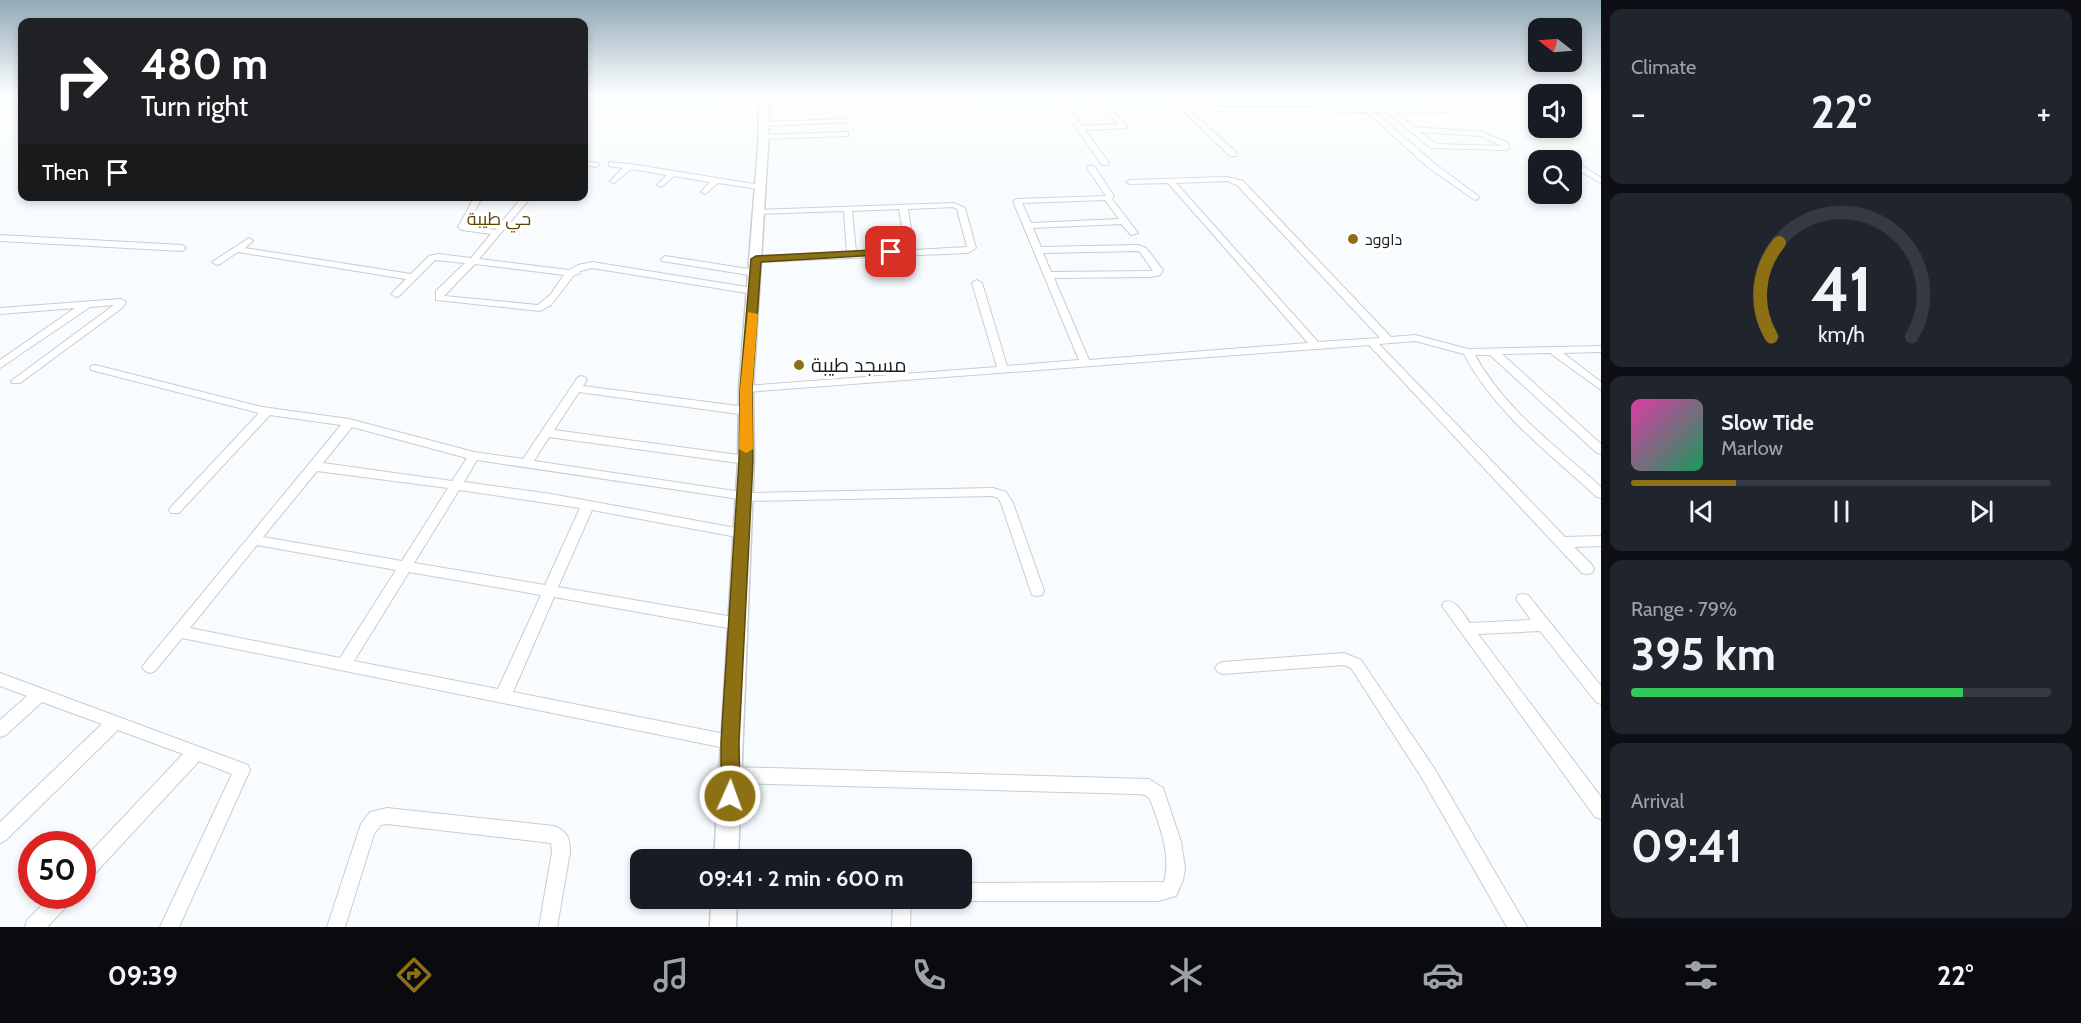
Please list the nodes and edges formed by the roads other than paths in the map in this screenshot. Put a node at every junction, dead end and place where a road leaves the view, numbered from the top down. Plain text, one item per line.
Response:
1 (763, 138) edge
2 (1088, 138) edge
3 (1216, 138) edge
4 (1400, 138) edge
5 (1426, 138) edge
6 (1491, 138) edge
7 (1233, 154) dead end
8 (1105, 163) dead end
9 (588, 164) edge
10 (612, 164) dead end
11 (596, 165) dead end
12 (630, 166) junction
13 (1091, 168) dead end
14 (1582, 169) edge
15 (673, 173) junction
16 (1599, 178) edge
17 (716, 180) junction
18 (614, 181) dead end
19 (1170, 181) junction
20 (1130, 182) dead end
21 (661, 185) dead end
22 (760, 187) junction
23 (705, 192) dead end
24 (1108, 198) junction
25 (1474, 198) dead end
26 (475, 201) edge
27 (524, 201) edge
28 (903, 206) junction
29 (848, 208) junction
30 (758, 212) junction
31 (1124, 222) junction
32 (1029, 226) junction
33 (498, 233) junction
34 (0, 238) edge
35 (249, 241) dead end
36 (182, 248) dead end
37 (236, 249) junction
38 (1140, 249) junction
39 (1038, 250) junction
40 (910, 251) junction
41 (852, 255) junction
42 (475, 259) junction
43 (217, 262) dead end
44 (755, 266) junction
45 (569, 273) junction
46 (658, 275) junction
47 (1049, 275) junction
48 (412, 277) junction
49 (977, 283) dead end
50 (753, 291) junction
51 (396, 294) dead end
52 (89, 303) junction
53 (0, 311) edge
54 (1388, 340) junction
55 (1371, 341) junction
56 (1317, 346) junction
57 (1601, 349) edge
58 (1554, 351) junction
59 (1468, 352) junction
60 (1493, 352) junction
61 (1085, 363) junction
62 (0, 365) edge
63 (95, 368) dead end
64 (1003, 370) junction
65 (16, 381) dead end
66 (1601, 387) edge
67 (746, 389) junction
68 (267, 411) junction
69 (746, 411) junction
70 (349, 423) junction
71 (546, 433) junction
72 (1601, 450) edge
73 (474, 456) junction
74 (746, 460) junction
75 (527, 462) junction
76 (312, 466) junction
77 (456, 485) junction
78 (1601, 494) edge
79 (743, 496) junction
80 (588, 505) junction
81 (175, 510) dead end
82 (742, 533) junction
83 (253, 540) junction
84 (1601, 541) edge
85 (1563, 542) junction
86 (406, 566) junction
87 (1587, 569) dead end
88 (552, 590) junction
89 (1037, 591) dead end
90 (1523, 599) dead end
91 (1449, 606) dead end
92 (739, 624) junction
93 (1545, 625) junction
94 (1466, 629) junction
95 (179, 632) junction
96 (344, 666) junction
97 (150, 667) dead end
98 (1223, 668) dead end
99 (0, 679) edge
100 (40, 694) junction
101 (503, 696) junction
102 (1601, 698) edge
103 (115, 722) junction
104 (0, 730) edge
105 (730, 742) junction
106 (196, 752) junction
107 (732, 775) junction
108 (1601, 811) edge
109 (0, 834) edge
110 (727, 849) edge
111 (96, 860) edge
112 (972, 892) edge
113 (51, 909) edge
114 (724, 909) edge
115 (902, 909) edge
116 (34, 927) edge
117 (169, 927) edge
118 (336, 927) edge
119 (548, 927) edge
120 (723, 927) edge
121 (901, 927) edge
122 (1518, 927) edge

1 - 22 main road
2 - 8 street
3 - 7 street
4 - 25 street
5 - 6 street
9 - 11 street
10 - 12 street
12 - 15 street
12 - 18 street
13 - 24 street
14 - 16 street
15 - 17 street
15 - 21 street
17 - 22 street
17 - 23 street
19 - 20 street
19 - 54 street
19 - 56 street
22 - 30 main road
24 - 31 street
24 - 32 street
26 - 33 street
27 - 33 street
28 - 29 street
28 - 40 street
28 - 40 street
29 - 30 street
29 - 41 street
30 - 44 main road
31 - 32 street
31 - 38 street
32 - 39 street
33 - 42 street
34 - 36 street
35 - 37 street
37 - 43 street
37 - 48 street
38 - 39 street
38 - 47 street
39 - 47 street
40 - 41 street
41 - 44 street
42 - 45 street
42 - 45 street
42 - 48 street
44 - 46 street
44 - 50 main road
45 - 46 street
46 - 50 street
47 - 61 street
48 - 51 street
49 - 64 street
50 - 67 main road
52 - 53 street
52 - 62 street
52 - 65 street
54 - 55 street
54 - 59 street
55 - 56 street
55 - 85 street
56 - 61 street
57 - 58 street
58 - 60 street
58 - 66 street
59 - 60 street
59 - 78 street
60 - 72 street
61 - 64 street
63 - 68 street
64 - 67 street
67 - 69 main road
68 - 70 street
68 - 81 street
69 - 71 street
69 - 74 main road
70 - 73 street
70 - 76 street
71 - 74 street
71 - 75 street
73 - 75 street
73 - 77 street
74 - 79 main road
75 - 79 street
76 - 77 street
76 - 83 street
77 - 80 street
77 - 86 street
79 - 82 main road
79 - 89 street
80 - 82 street
80 - 88 street
82 - 92 main road
83 - 86 street
83 - 95 street
84 - 85 street
85 - 87 street
86 - 88 street
86 - 96 street
88 - 92 street
88 - 101 street
90 - 93 street
91 - 94 street
92 - 105 main road
93 - 94 street
93 - 102 street
94 - 108 street
95 - 96 street
95 - 97 street
96 - 101 street
98 - 122 street
99 - 100 street
100 - 103 street
100 - 104 street
101 - 105 street
103 - 106 street
103 - 109 street
105 - 107 main road
106 - 111 street
106 - 117 street
107 - 110 main road
107 - 112 street
113 - 116 street
114 - 120 main road
115 - 121 street
118 - 119 street

